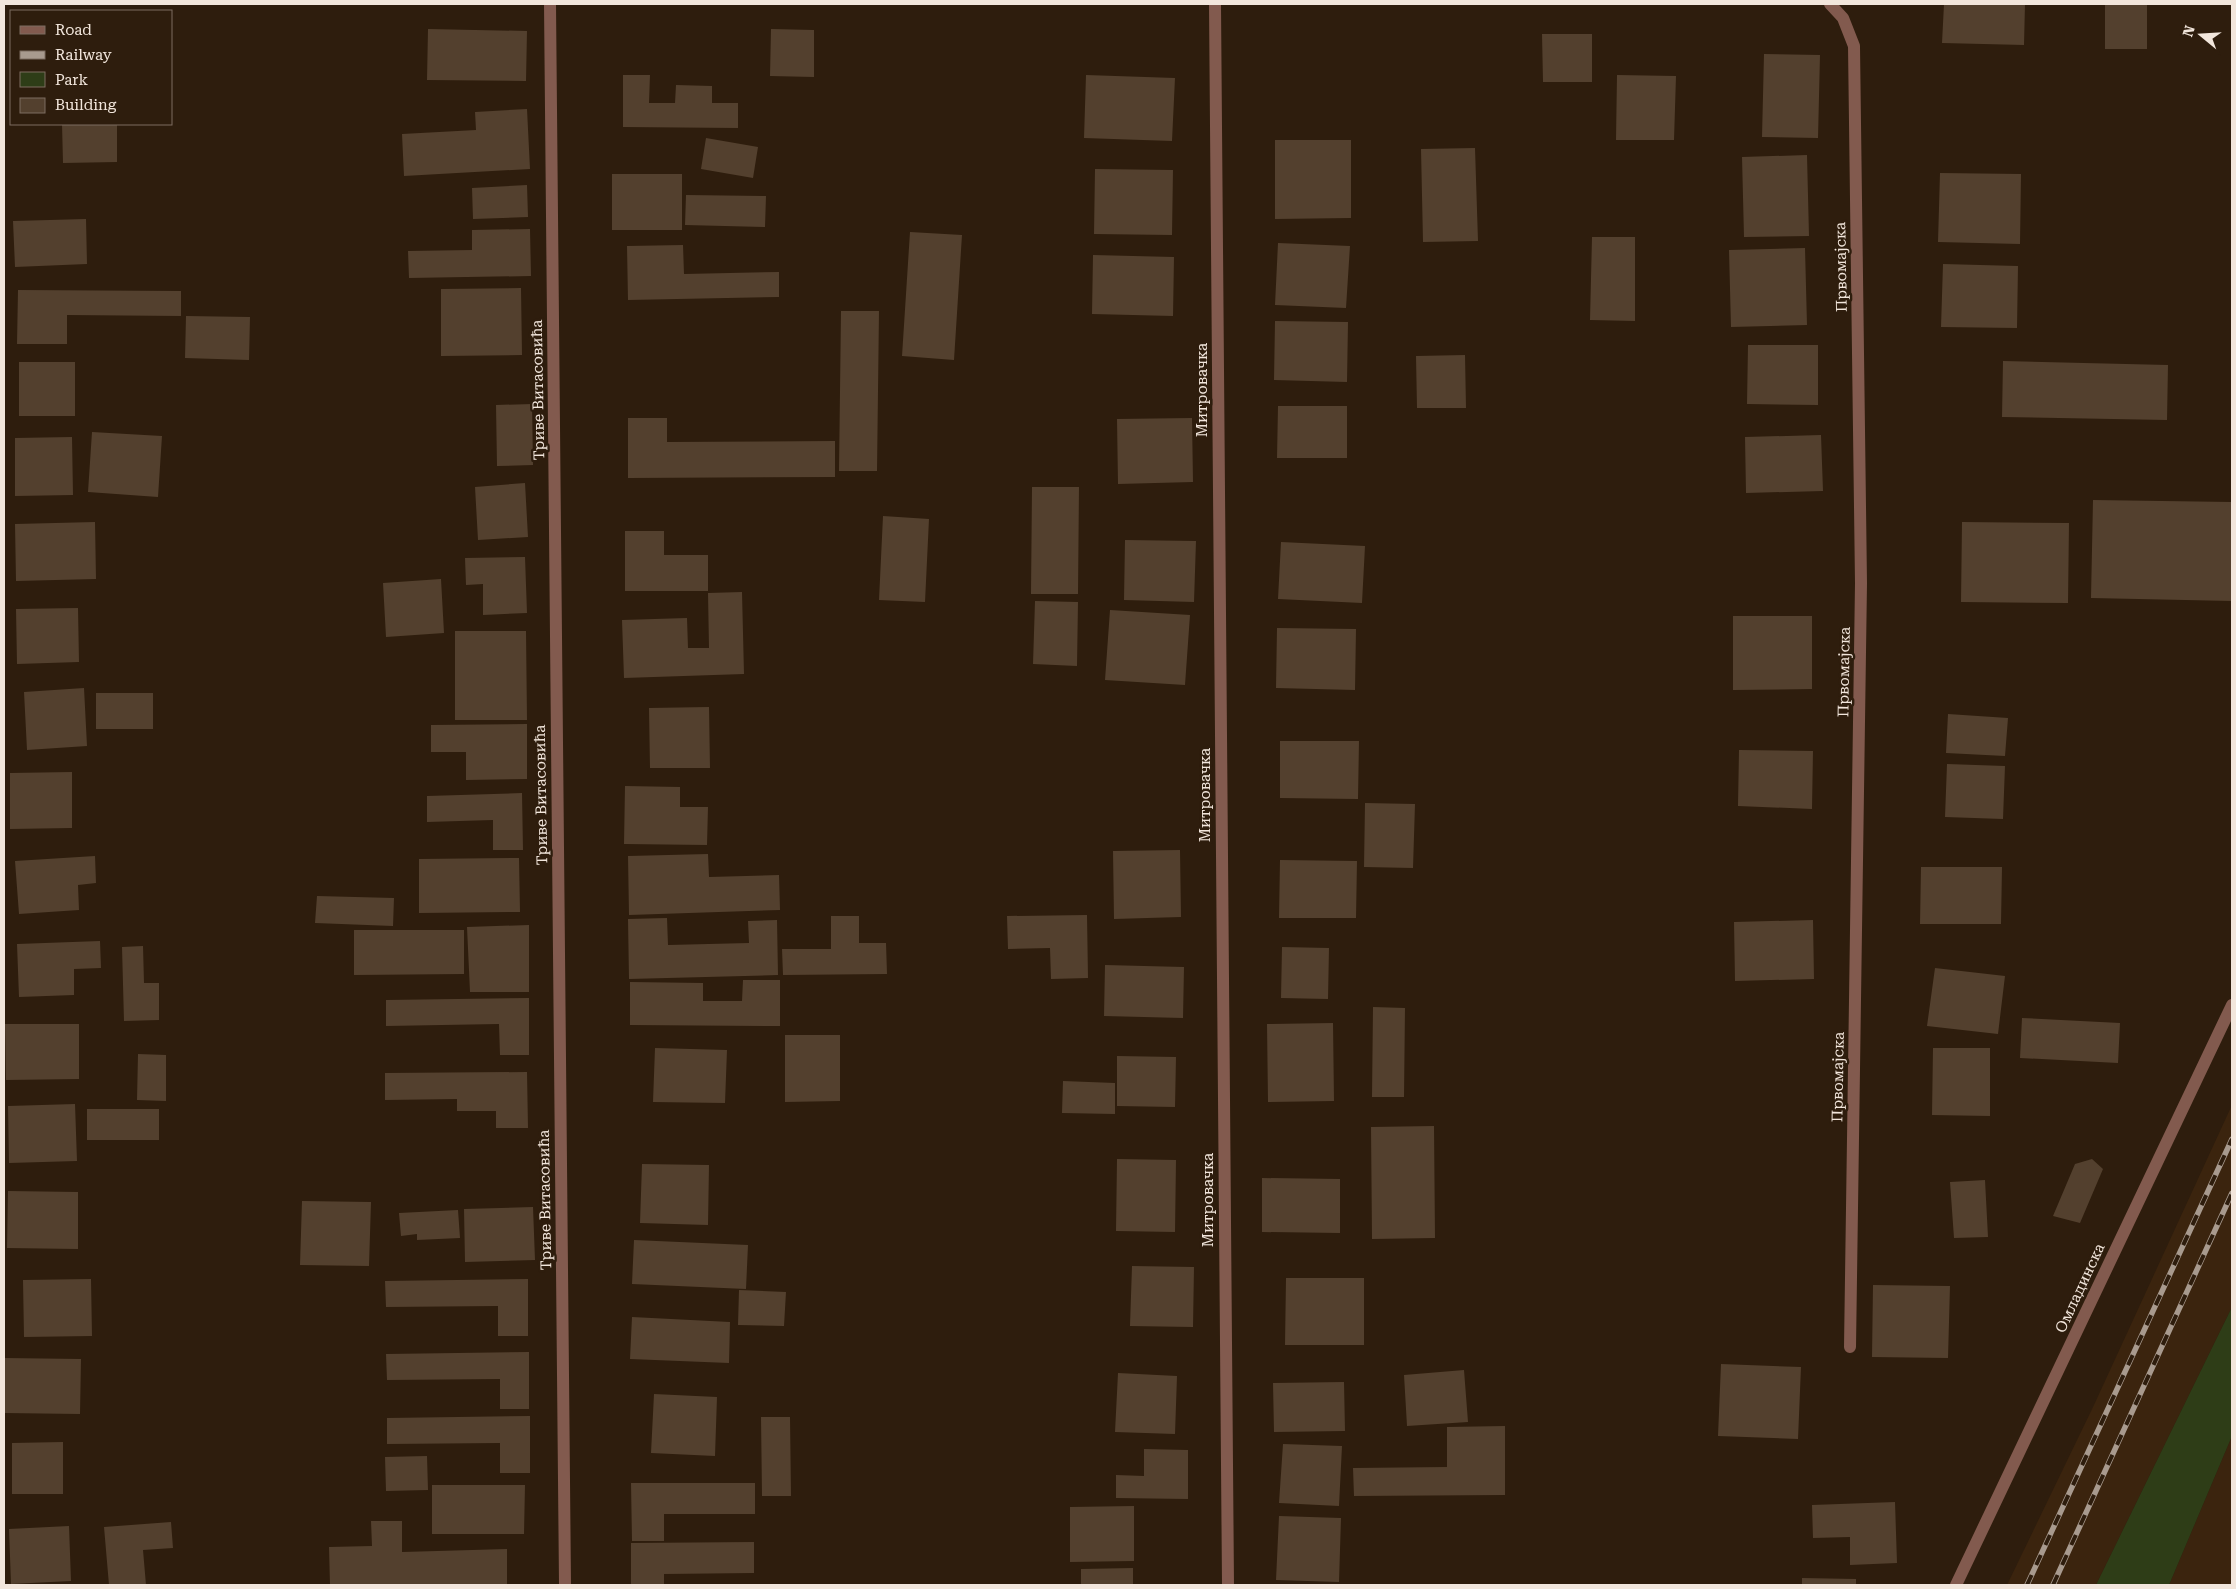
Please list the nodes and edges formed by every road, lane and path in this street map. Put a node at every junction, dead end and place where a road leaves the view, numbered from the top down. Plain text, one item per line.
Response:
1 (550, 4) edge
2 (1215, 4) edge
3 (1830, 4) edge
4 (2232, 1005) edge
5 (1850, 1347) dead end
6 (565, 1585) edge
7 (1228, 1585) edge
8 (1956, 1585) edge

1 - 6 street, Триве Витасовића
2 - 7 street, Митровачка
3 - 5 street, Првомајска
4 - 8 street, Омладинска

